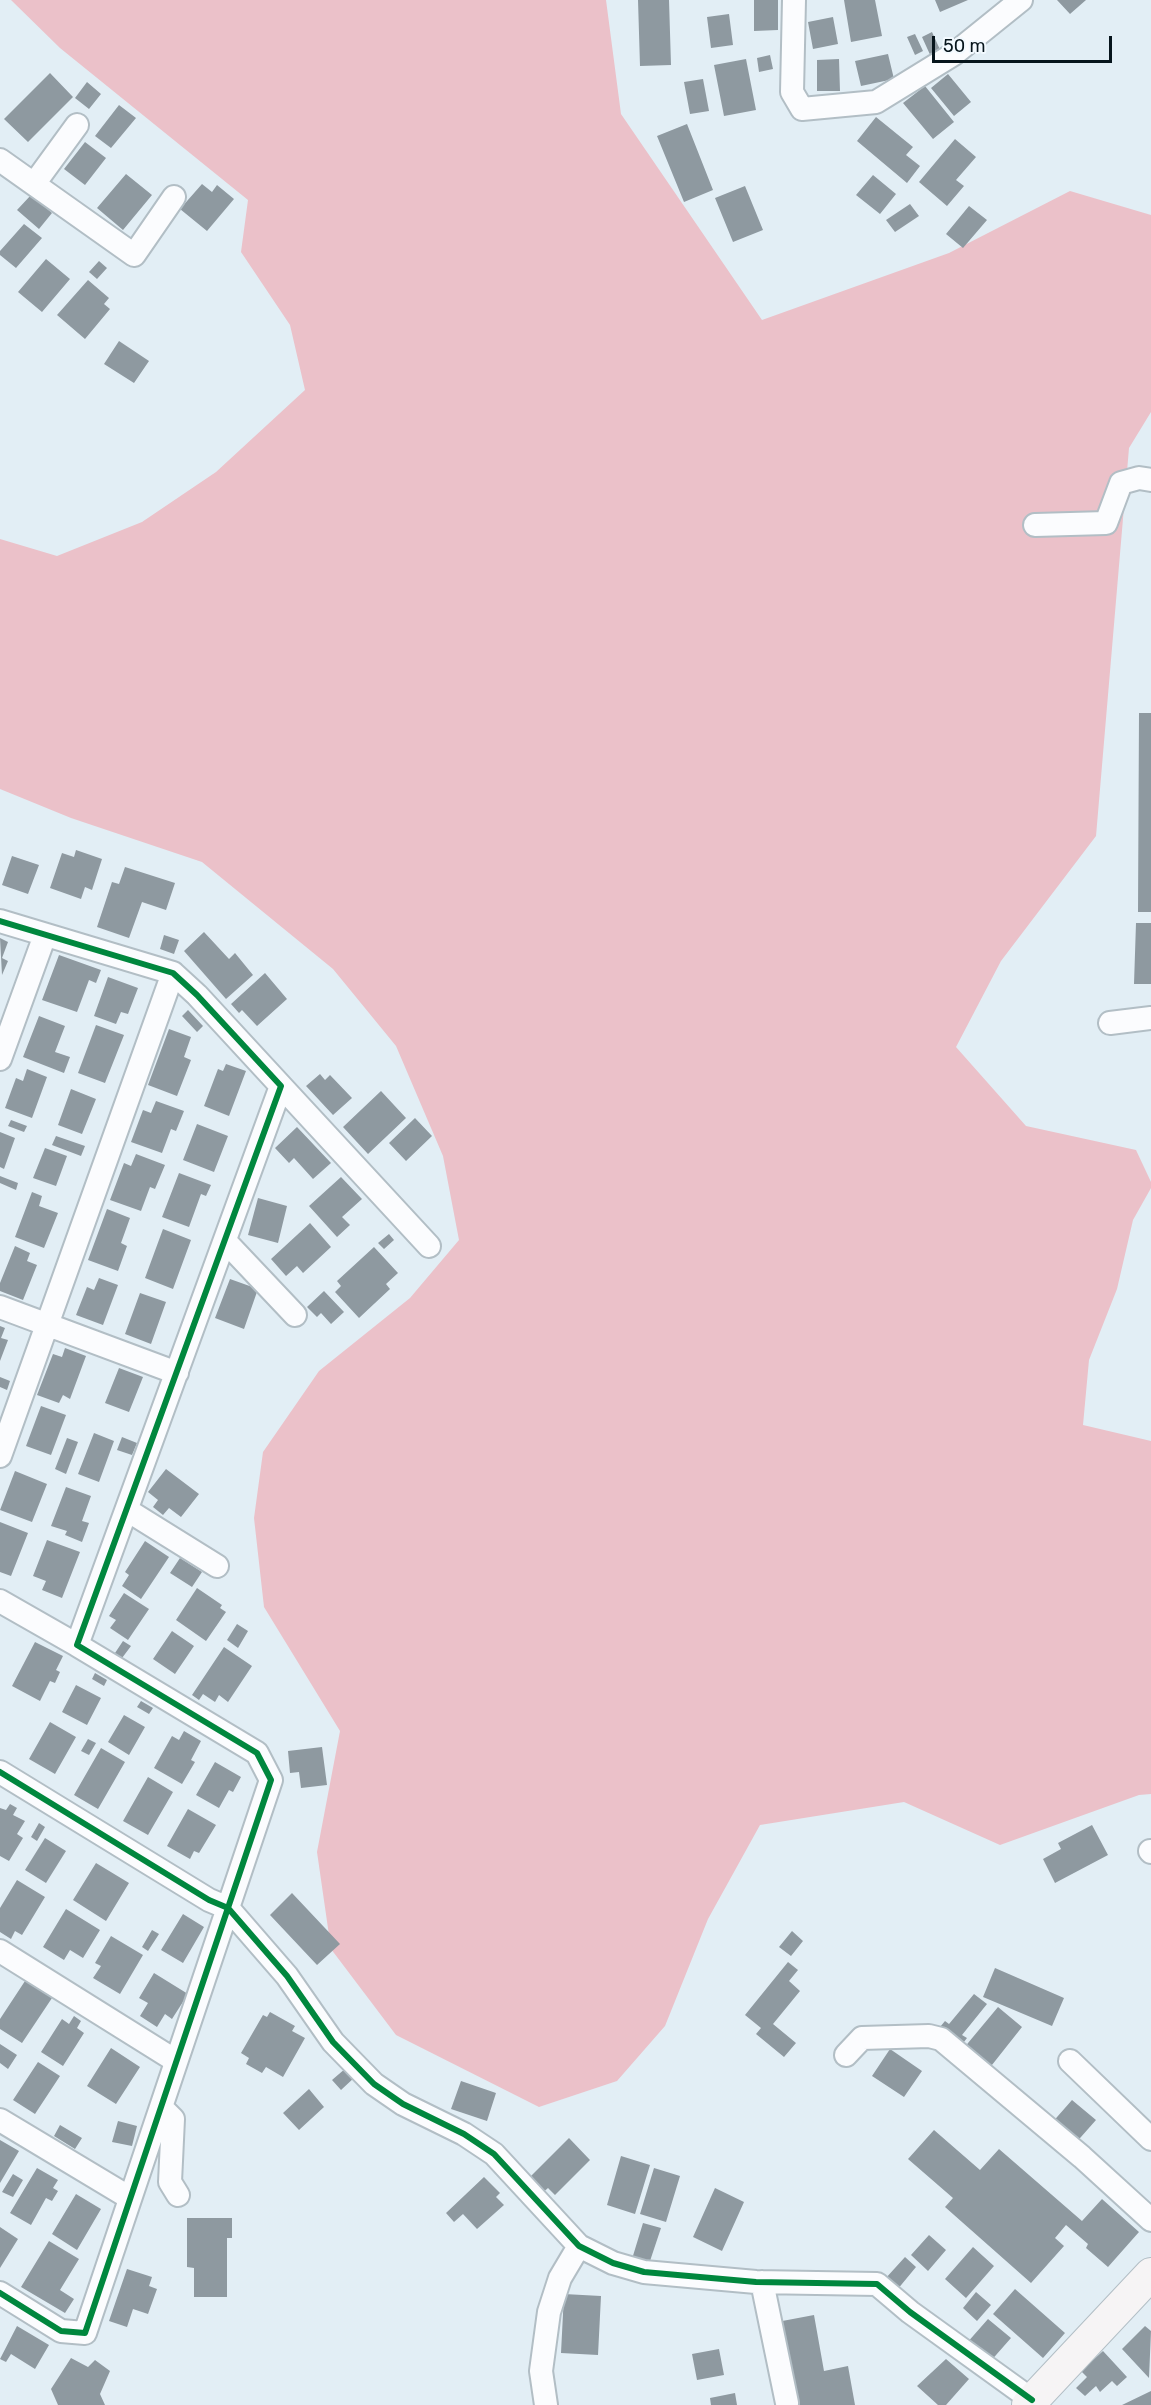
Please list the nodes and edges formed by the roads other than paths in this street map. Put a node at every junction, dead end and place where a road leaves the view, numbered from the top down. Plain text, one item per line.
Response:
1 (794, 0) edge
2 (1021, 0) edge
3 (77, 125) dead end
4 (0, 160) edge
5 (33, 184) junction
6 (174, 196) dead end
7 (1151, 480) edge
8 (1035, 525) dead end
9 (0, 921) edge
10 (45, 935) junction
11 (173, 973) junction
12 (1151, 1018) edge
13 (1110, 1023) dead end
14 (0, 1059) edge
15 (281, 1086) junction
16 (225, 1241) junction
17 (429, 1246) dead end
18 (0, 1307) edge
19 (296, 1315) dead end
20 (47, 1326) junction
21 (177, 1373) junction
22 (0, 1456) edge
23 (127, 1510) junction
24 (217, 1566) dead end
25 (0, 1601) edge
26 (77, 1646) junction
27 (0, 1772) edge
28 (228, 1908) junction
29 (0, 1951) edge
30 (846, 2055) dead end
31 (176, 2061) junction
32 (1070, 2061) dead end
33 (161, 2107) junction
34 (0, 2120) edge
35 (1151, 2139) edge
36 (178, 2195) dead end
37 (130, 2198) junction
38 (1151, 2220) edge
39 (579, 2246) junction
40 (1151, 2274) edge
41 (762, 2282) junction
42 (0, 2293) edge
43 (1030, 2402) edge
44 (787, 2403) dead end
45 (546, 2405) edge

1 - 2 street
3 - 5 street
4 - 5 street
5 - 6 street
7 - 8 street
9 - 10 street
10 - 11 street
10 - 14 street
11 - 15 street
11 - 20 street
12 - 13 street
15 - 16 street
15 - 17 street
16 - 19 street
16 - 21 street
18 - 20 street
20 - 21 street
20 - 22 street
21 - 23 street
23 - 24 street
23 - 26 street
25 - 26 street
26 - 28 street
27 - 28 street
28 - 31 street
28 - 39 street
29 - 31 street
30 - 38 street
31 - 33 street
32 - 35 street
33 - 36 street
33 - 37 street
34 - 37 street
37 - 42 street
39 - 41 street
39 - 45 street
40 - 43 street
41 - 43 street
41 - 44 street

